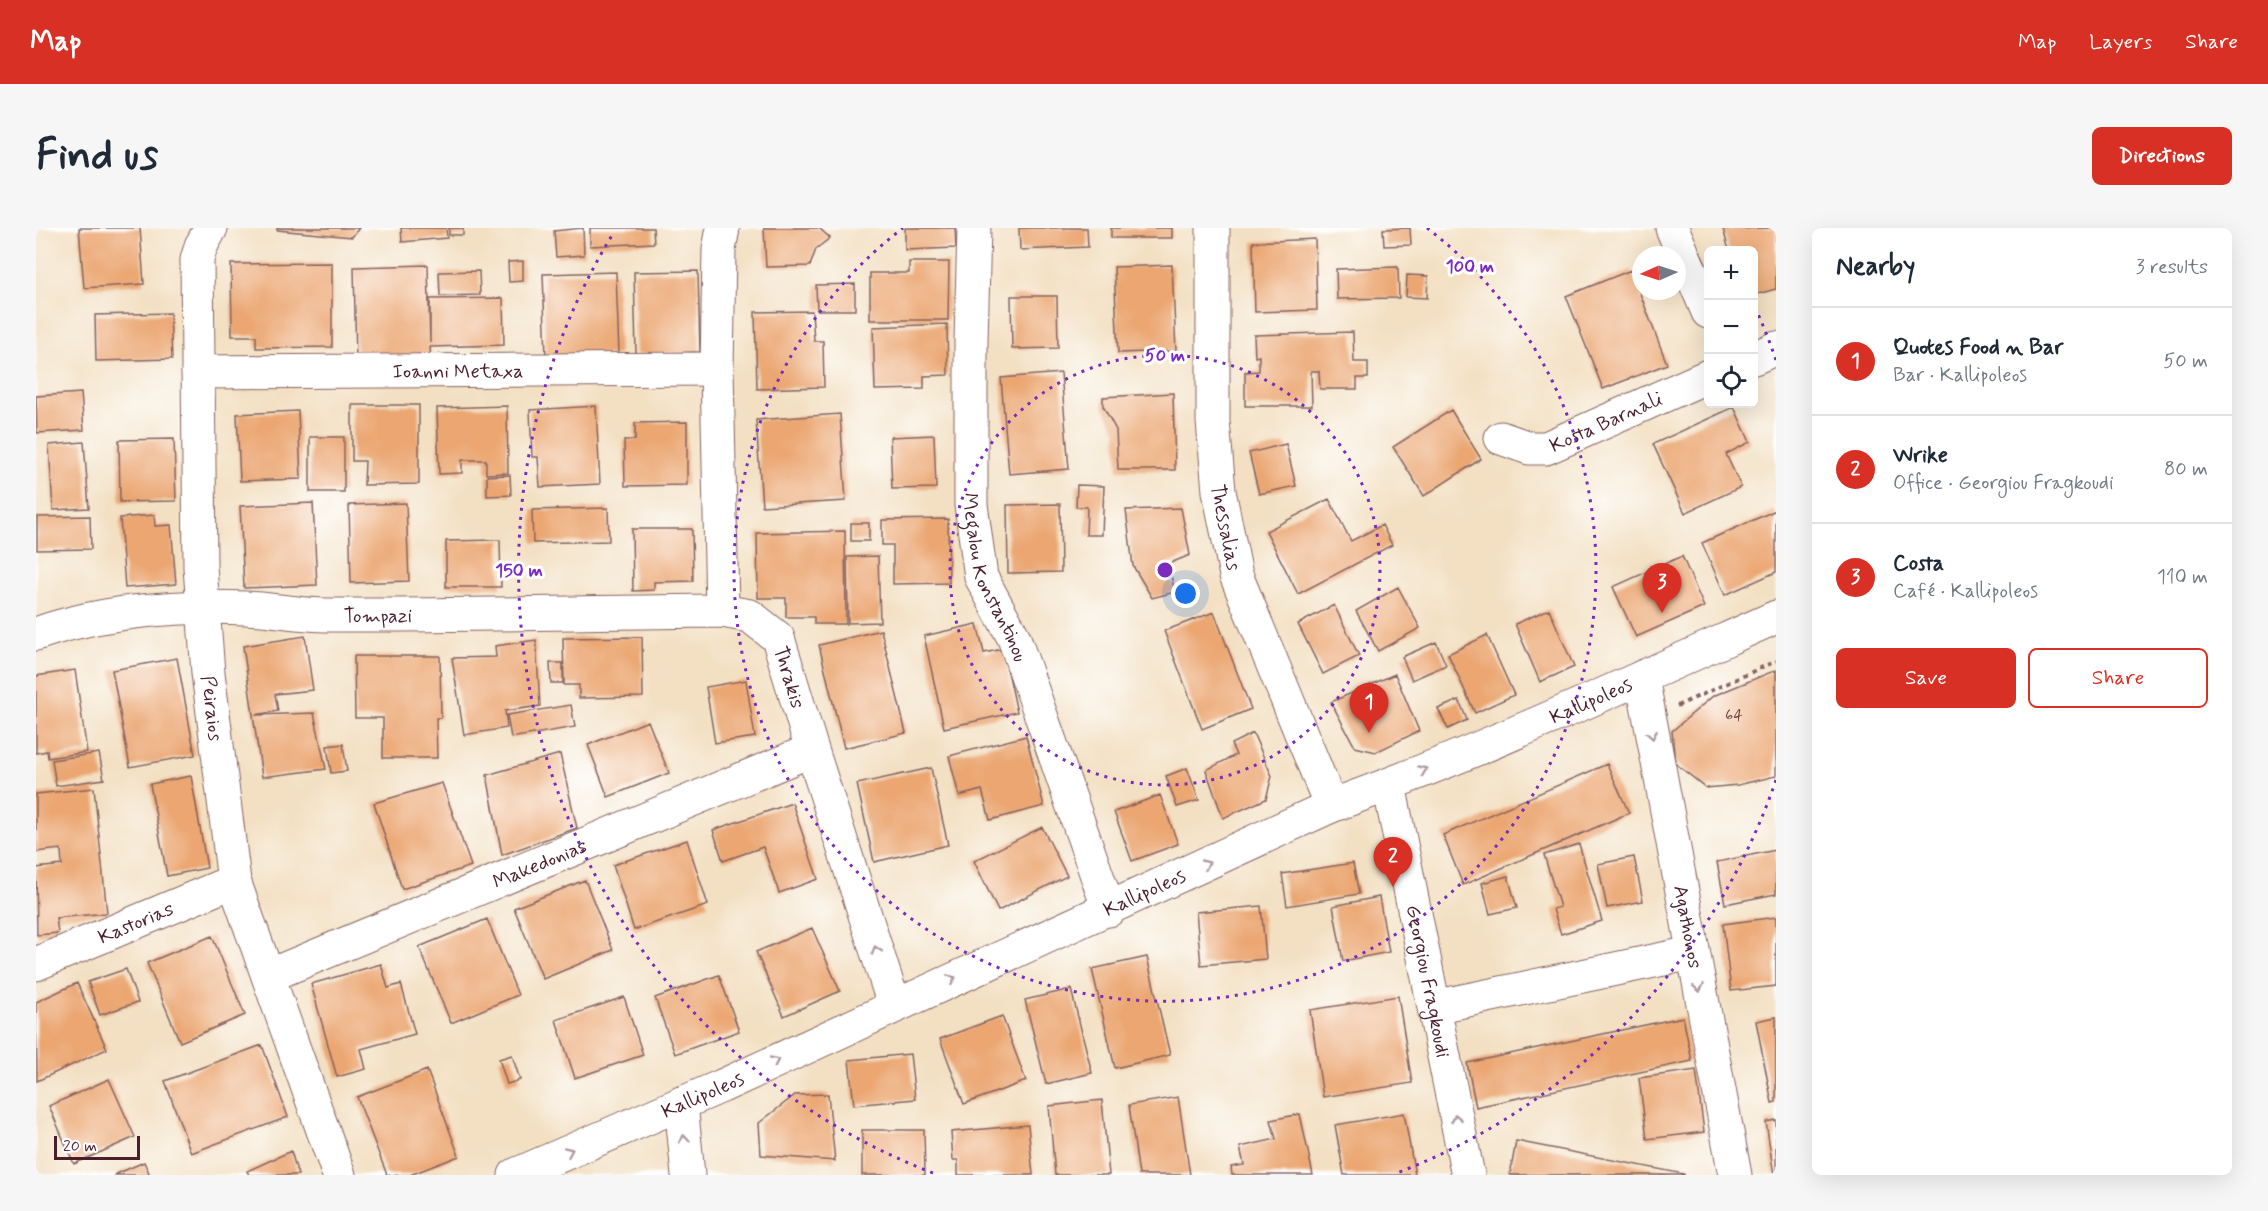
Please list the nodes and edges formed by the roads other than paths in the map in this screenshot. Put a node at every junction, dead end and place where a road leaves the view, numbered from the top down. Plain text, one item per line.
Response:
1 (211, 228) edge
2 (723, 228) edge
3 (974, 228) edge
4 (1213, 228) edge
5 (1672, 228) edge
6 (1704, 303) edge
7 (1776, 348) edge
8 (1758, 356) edge
9 (717, 369) junction
10 (198, 372) junction
11 (1704, 378) edge
12 (1501, 438) dead end
13 (203, 609) junction
14 (722, 611) junction
15 (1776, 617) edge
16 (36, 634) edge
17 (1642, 677) junction
18 (812, 750) junction
19 (1389, 785) junction
20 (1331, 806) junction
21 (234, 882) junction
22 (1109, 910) junction
23 (1692, 953) junction
24 (36, 964) edge
25 (268, 976) junction
26 (894, 1005) junction
27 (1434, 1006) junction
28 (681, 1103) junction
29 (339, 1175) edge
30 (516, 1175) edge
31 (688, 1175) edge
32 (1468, 1175) edge
33 (1735, 1175) edge

1 - 10 street, Peiraios
2 - 9 street
3 - 22 street, Megalou Konstantinou
4 - 20 street, Thessalias
5 - 6 street
7 - 8 street
9 - 10 street, Ioanni Metaxa
9 - 14 street
10 - 13 street, Peiraios
11 - 12 street, Kosta Barnali
13 - 14 street, Tompazi
13 - 16 street, Tompazi
13 - 21 street, Peiraios
14 - 18 street, Thrakis
15 - 17 street, Kallipoleos
19 -> 17 street, Kallipoleos
17 -> 23 street, Agathonos
18 - 25 street, Makedonias
26 -> 18 street, Thrakis
19 - 20 street, Kallipoleos
19 - 27 street, Georgiou Fragkoudi
22 -> 20 street, Kallipoleos
21 - 24 street, Kastorias
21 - 25 street, Peiraios
26 -> 22 street, Kallipoleos
23 - 27 street
23 -> 33 street, Agathonos
25 - 29 street, Peiraios
28 -> 26 street, Kallipoleos
32 -> 27 street, Georgiou Fragkoudi
30 -> 28 street, Kallipoleos
31 -> 28 street

